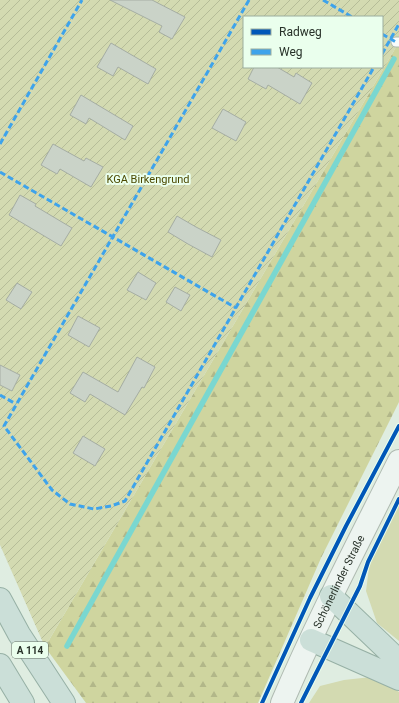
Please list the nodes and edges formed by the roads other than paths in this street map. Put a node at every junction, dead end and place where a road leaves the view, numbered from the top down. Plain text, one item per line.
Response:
1 (399, 461) edge
2 (331, 596) junction
3 (0, 599) edge
4 (311, 640) junction
5 (399, 661) edge
6 (0, 665) edge
7 (399, 679) edge
8 (23, 703) edge
9 (64, 703) edge
10 (282, 703) edge

1 - 2 main road, Schönerlinder Straße
2 - 4 main road, Schönerlinder Straße
2 - 5 highway
3 - 9 highway, A 114
4 - 7 highway
4 - 10 main road, Schönerlinder Straße
6 - 8 highway, A 114

